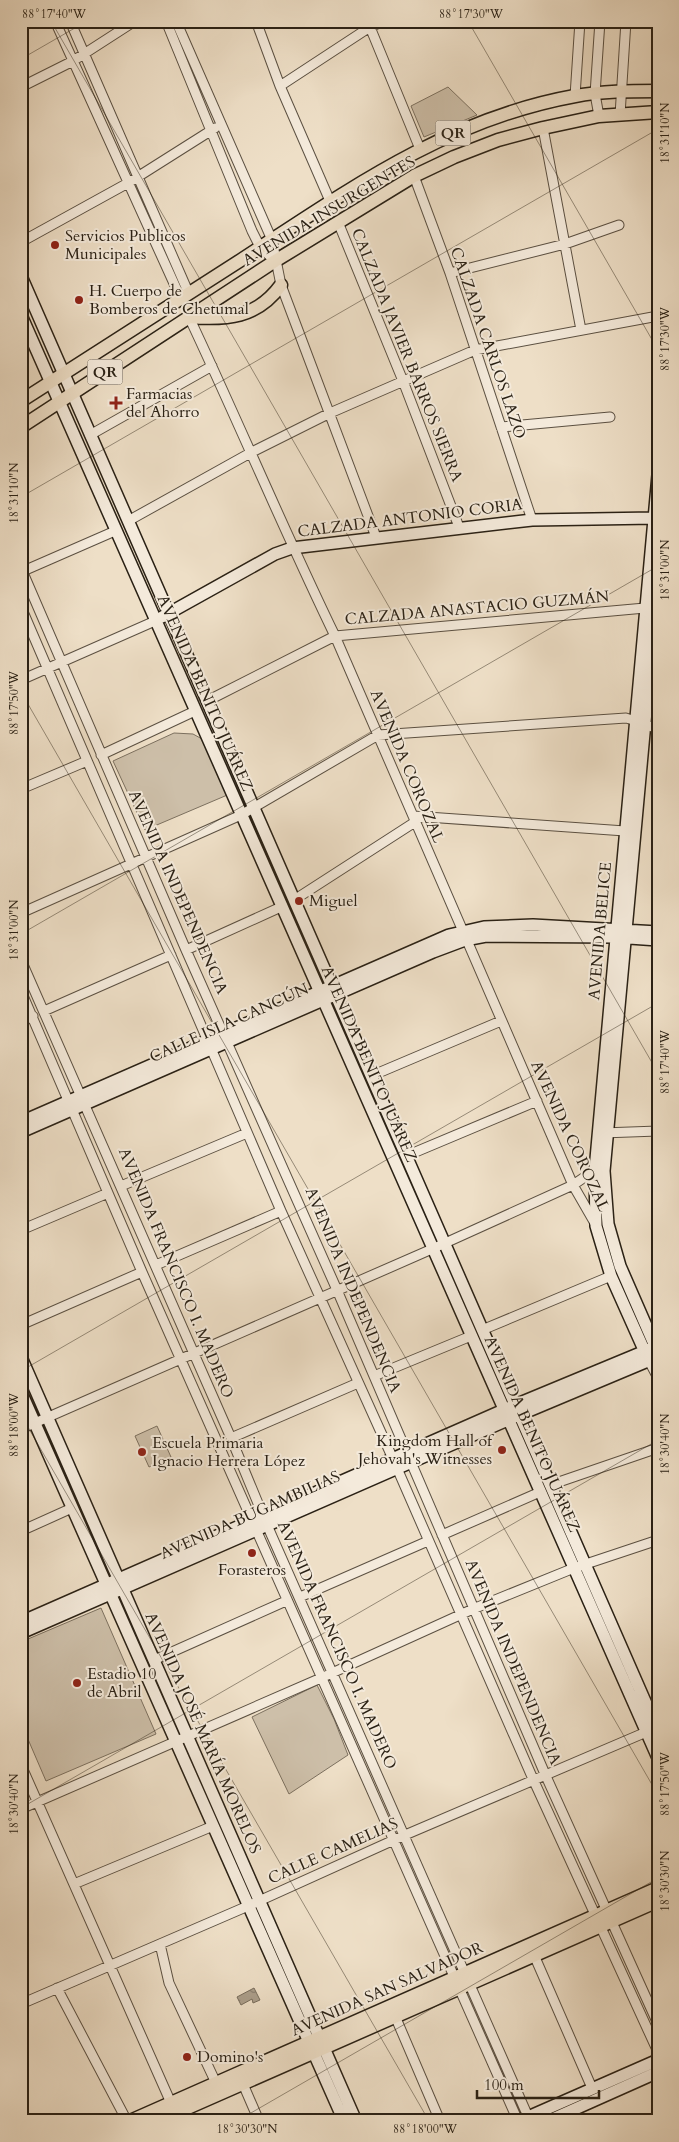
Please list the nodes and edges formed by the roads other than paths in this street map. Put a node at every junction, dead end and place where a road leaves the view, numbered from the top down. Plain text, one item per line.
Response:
1 (55, 21) edge
2 (70, 21) edge
3 (135, 21) edge
4 (166, 21) edge
5 (176, 21) edge
6 (256, 21) edge
7 (384, 21) edge
8 (580, 21) edge
9 (600, 21) edge
10 (626, 21) edge
11 (370, 27) junction
12 (182, 47) junction
13 (84, 54) junction
14 (73, 61) junction
15 (280, 86) junction
16 (21, 87) edge
17 (622, 91) junction
18 (658, 91) edge
19 (207, 93) junction
20 (595, 94) junction
21 (575, 96) junction
22 (198, 97) junction
23 (658, 112) edge
24 (620, 115) junction
25 (599, 116) junction
26 (220, 124) junction
27 (543, 128) junction
28 (212, 130) junction
29 (420, 148) junction
30 (414, 176) junction
31 (138, 177) junction
32 (128, 183) junction
33 (330, 202) junction
34 (338, 222) junction
35 (619, 225) dead end
36 (272, 240) junction
37 (21, 242) edge
38 (564, 244) junction
39 (260, 247) junction
40 (275, 261) junction
41 (450, 273) junction
42 (21, 276) edge
43 (281, 285) junction
44 (185, 296) junction
45 (21, 315) edge
46 (658, 316) edge
47 (189, 317) junction
48 (581, 330) junction
49 (109, 345) junction
50 (475, 350) junction
51 (119, 362) junction
52 (212, 366) junction
53 (64, 374) junction
54 (403, 381) junction
55 (50, 383) junction
56 (72, 394) junction
57 (21, 401) edge
58 (58, 402) junction
59 (330, 414) junction
60 (610, 417) dead end
61 (21, 427) edge
62 (501, 427) junction
63 (90, 435) junction
64 (252, 452) junction
65 (658, 475) edge
66 (656, 518) edge
67 (532, 520) junction
68 (128, 521) junction
69 (459, 527) junction
70 (116, 532) junction
71 (376, 537) junction
72 (292, 548) junction
73 (22, 570) edge
74 (657, 588) edge
75 (21, 607) edge
76 (646, 608) junction
77 (168, 613) junction
78 (155, 621) junction
79 (335, 636) junction
80 (654, 659) edge
81 (62, 663) junction
82 (48, 669) junction
83 (21, 680) edge
84 (207, 701) junction
85 (195, 711) junction
86 (640, 723) junction
87 (658, 728) edge
88 (378, 735) junction
89 (102, 755) junction
90 (87, 761) junction
91 (21, 789) edge
92 (254, 808) junction
93 (241, 816) junction
94 (414, 819) junction
95 (625, 831) junction
96 (146, 857) junction
97 (130, 864) junction
98 (294, 900) junction
99 (282, 907) junction
100 (21, 913) edge
101 (658, 932) edge
102 (620, 933) junction
103 (464, 936) junction
104 (658, 940) edge
105 (186, 950) junction
106 (171, 955) junction
107 (21, 960) edge
108 (333, 990) junction
109 (21, 991) edge
110 (321, 996) junction
111 (44, 1011) junction
112 (32, 1016) junction
113 (21, 1021) edge
114 (501, 1021) junction
115 (226, 1037) junction
116 (209, 1045) junction
117 (371, 1076) junction
118 (84, 1099) junction
119 (537, 1101) junction
120 (71, 1105) junction
121 (21, 1122) edge
122 (658, 1131) edge
123 (21, 1132) edge
124 (246, 1133) junction
125 (604, 1134) junction
126 (406, 1156) junction
127 (595, 1170) junction
128 (573, 1185) junction
129 (121, 1186) junction
130 (108, 1193) junction
131 (281, 1211) junction
132 (596, 1226) junction
133 (21, 1230) edge
134 (444, 1243) junction
135 (432, 1249) junction
136 (156, 1265) junction
137 (142, 1272) junction
138 (611, 1276) junction
139 (337, 1290) junction
140 (320, 1297) junction
141 (21, 1325) edge
142 (482, 1330) junction
143 (471, 1336) junction
144 (654, 1352) edge
145 (193, 1353) junction
146 (21, 1357) edge
147 (180, 1358) junction
148 (374, 1376) junction
149 (658, 1378) edge
150 (358, 1383) junction
151 (21, 1392) edge
152 (517, 1410) junction
153 (506, 1415) junction
154 (47, 1417) junction
155 (35, 1423) junction
156 (21, 1429) edge
157 (231, 1438) junction
158 (658, 1448) edge
159 (408, 1458) junction
160 (394, 1464) junction
161 (550, 1485) junction
162 (540, 1492) junction
163 (72, 1508) junction
164 (266, 1521) junction
165 (254, 1526) junction
166 (21, 1531) edge
167 (442, 1535) junction
168 (658, 1540) edge
169 (428, 1541) junction
170 (579, 1566) junction
171 (121, 1584) junction
172 (109, 1590) junction
173 (300, 1597) junction
174 (286, 1601) junction
175 (473, 1609) junction
176 (461, 1614) junction
177 (21, 1622) edge
178 (21, 1633) edge
179 (154, 1660) junction
180 (332, 1673) junction
181 (321, 1678) junction
182 (654, 1729) edge
183 (187, 1736) junction
184 (175, 1741) junction
185 (658, 1758) edge
186 (21, 1765) edge
187 (545, 1774) junction
188 (533, 1780) junction
189 (37, 1802) junction
190 (21, 1809) edge
191 (213, 1826) junction
192 (405, 1835) junction
193 (394, 1840) junction
194 (74, 1884) junction
195 (658, 1888) edge
196 (658, 1901) edge
197 (254, 1904) junction
198 (604, 1918) junction
199 (160, 1944) junction
200 (534, 1955) junction
201 (110, 1966) junction
202 (462, 1981) junction
203 (57, 1988) junction
204 (22, 2002) edge
205 (395, 2016) junction
206 (658, 2024) edge
207 (316, 2045) junction
208 (658, 2052) edge
209 (658, 2060) edge
210 (658, 2072) edge
211 (216, 2083) junction
212 (243, 2084) junction
213 (592, 2088) junction
214 (175, 2112) edge
215 (524, 2120) edge
216 (128, 2121) edge
217 (158, 2121) edge
218 (259, 2121) edge
219 (344, 2121) edge
220 (356, 2121) edge
221 (440, 2121) edge
222 (548, 2121) edge

1 - 14 street
2 - 13 street
3 - 13 street
4 - 12 street
5 - 12 street
6 - 15 street
7 - 11 street
8 - 21 street
9 - 20 street
10 - 17 street
11 - 15 street
11 - 29 street
12 - 19 street
12 - 22 street
13 - 14 street
13 - 31 street
14 - 16 street
14 - 32 street
15 - 33 street
17 - 18 main road, AVENIDA INSURGENTES / QR
17 - 20 main road, AVENIDA INSURGENTES / QR
17 - 24 street
19 - 22 street
19 - 26 street
20 - 21 main road, AVENIDA INSURGENTES / QR
20 - 25 street
21 - 29 main road, AVENIDA INSURGENTES / QR
22 - 28 street
23 - 24 main road, AVENIDA INSURGENTES / QR
24 - 25 main road, AVENIDA INSURGENTES / QR
25 - 27 main road, AVENIDA INSURGENTES / QR
26 - 28 street
26 - 36 street
27 - 30 main road, AVENIDA INSURGENTES / QR
27 - 38 street
28 - 31 street
28 - 39 street
29 - 33 main road, AVENIDA INSURGENTES / QR
30 - 34 main road, AVENIDA INSURGENTES / QR
30 - 41 street, CALZADA CARLOS LAZO
31 - 32 street
31 - 44 street
32 - 37 street
32 - 44 street
33 - 36 main road, AVENIDA INSURGENTES / QR
34 - 40 main road, AVENIDA INSURGENTES / QR
34 - 54 street, CALZADA JAVIER BARROS SIERRA
35 - 38 street
36 - 39 main road, AVENIDA INSURGENTES / QR
36 - 40 street
38 - 41 street
38 - 48 street
39 - 40 street
39 - 44 main road, AVENIDA INSURGENTES / QR
40 - 43 street
40 - 47 main road, AVENIDA INSURGENTES / QR
41 - 50 street, CALZADA CARLOS LAZO
42 - 53 main road, AVENIDA BENITO JUÁREZ
43 - 47 main road
43 - 59 street
44 - 49 main road, AVENIDA INSURGENTES / QR
45 - 55 main road, AVENIDA BENITO JUÁREZ
46 - 48 street
47 - 51 main road, AVENIDA INSURGENTES / QR
47 - 52 street, AVENIDA COROZAL
48 - 50 street
49 - 51 main road
49 - 53 main road, AVENIDA INSURGENTES / QR
50 - 54 street
50 - 62 street, CALZADA CARLOS LAZO
51 - 56 main road, AVENIDA INSURGENTES / QR
52 - 63 street
52 - 64 street, AVENIDA COROZAL
53 - 55 main road, AVENIDA INSURGENTES / QR
53 - 56 main road, AVENIDA BENITO JUÁREZ
54 - 59 street
54 - 69 street, CALZADA JAVIER BARROS SIERRA
55 - 57 main road, AVENIDA INSURGENTES / QR
55 - 58 main road, AVENIDA BENITO JUÁREZ
56 - 58 main road, AVENIDA INSURGENTES / QR
56 - 63 main road, AVENIDA BENITO JUÁREZ
58 - 61 main road, AVENIDA INSURGENTES / QR
58 - 70 main road, AVENIDA BENITO JUÁREZ
59 - 64 street
59 - 71 street
60 - 62 street
62 - 67 street, CALZADA CARLOS LAZO
63 - 68 main road, AVENIDA BENITO JUÁREZ
64 - 68 street
64 - 72 street, AVENIDA COROZAL
65 - 66 main road, AVENIDA BELICE
66 - 67 main road, CALZADA ANTONIO CORIA
66 - 76 main road, AVENIDA BELICE
67 - 69 main road, CALZADA ANTONIO CORIA
68 - 77 main road, AVENIDA BENITO JUÁREZ
69 - 71 main road, CALZADA ANTONIO CORIA
70 - 73 street
70 - 78 main road, AVENIDA BENITO JUÁREZ
71 - 72 main road, CALZADA ANTONIO CORIA
72 - 77 main road, CALZADA ANTONIO CORIA
72 - 79 street, AVENIDA COROZAL
73 - 81 street, AVENIDA INDEPENDENCIA
74 - 80 main road, AVENIDA BELICE
75 - 82 street, AVENIDA INDEPENDENCIA
76 - 79 street, CALZADA ANASTACIO GUZMÁN
76 - 86 main road, AVENIDA BELICE
77 - 78 main road, CALZADA ANTONIO CORIA
77 - 84 main road, AVENIDA BENITO JUÁREZ
78 - 81 street, CALZADA ANTONIO CORIA
78 - 85 main road, AVENIDA BENITO JUÁREZ
79 - 84 street, CALZADA ANASTACIO GUZMÁN
79 - 88 street, AVENIDA COROZAL
80 - 86 main road, AVENIDA BELICE
81 - 82 street, CALZADA ANTONIO CORIA
81 - 89 street, AVENIDA INDEPENDENCIA
82 - 83 street, CALZADA ANTONIO CORIA
82 - 90 street, AVENIDA INDEPENDENCIA
84 - 92 main road, AVENIDA BENITO JUÁREZ
85 - 89 street
85 - 93 main road, AVENIDA BENITO JUÁREZ
86 - 87 street
86 - 88 street
86 - 95 main road, AVENIDA BELICE
86 - 102 main road, AVENIDA BELICE
88 - 92 street
88 - 94 street, AVENIDA COROZAL
89 - 96 street, AVENIDA INDEPENDENCIA
90 - 91 street
90 - 97 street, AVENIDA INDEPENDENCIA
92 - 93 street
92 - 98 main road, AVENIDA BENITO JUÁREZ
93 - 96 street
93 - 99 main road, AVENIDA BENITO JUÁREZ
94 - 95 street
94 - 98 street
94 - 103 street, AVENIDA COROZAL
95 - 102 main road, AVENIDA BELICE
96 - 97 street
96 - 105 street, AVENIDA INDEPENDENCIA
97 - 100 street
97 - 106 street, AVENIDA INDEPENDENCIA
98 - 108 main road, AVENIDA BENITO JUÁREZ
99 - 105 street
99 - 110 main road, AVENIDA BENITO JUÁREZ
101 - 102 main road, CALLE ISLA CANCÚN
102 - 103 main road, CALLE ISLA CANCÚN
102 - 104 main road, CALLE ISLA CANCÚN
102 - 125 main road, AVENIDA BELICE
103 - 108 main road, CALLE ISLA CANCÚN
103 - 114 street, AVENIDA COROZAL
105 - 115 street, AVENIDA INDEPENDENCIA
106 - 111 street
106 - 116 street, AVENIDA INDEPENDENCIA
107 - 111 street, AVENIDA FRANCISCO I. MADERO
108 - 110 main road, CALLE ISLA CANCÚN
108 - 117 main road, AVENIDA BENITO JUÁREZ
109 - 112 street, AVENIDA FRANCISCO I. MADERO
110 - 115 main road, CALLE ISLA CANCÚN
110 - 135 main road, AVENIDA BENITO JUÁREZ
111 - 118 street, AVENIDA FRANCISCO I. MADERO
112 - 113 street
112 - 120 street, AVENIDA FRANCISCO I. MADERO
114 - 117 street
114 - 119 street, AVENIDA COROZAL
115 - 116 main road, CALLE ISLA CANCÚN
115 - 139 street, AVENIDA INDEPENDENCIA
116 - 118 main road, CALLE ISLA CANCÚN
116 - 124 street, AVENIDA INDEPENDENCIA
117 - 126 main road, AVENIDA BENITO JUÁREZ
118 - 120 main road, CALLE ISLA CANCÚN
118 - 129 street, AVENIDA FRANCISCO I. MADERO
119 - 126 street
119 - 128 street, AVENIDA COROZAL
120 - 121 main road, CALLE ISLA CANCÚN
120 - 123 main road, CALLE ISLA CANCÚN
120 - 130 street, AVENIDA FRANCISCO I. MADERO
122 - 125 street
124 - 129 street
124 - 131 street, AVENIDA INDEPENDENCIA
125 - 127 main road, AVENIDA BELICE
125 - 144 main road, AVENIDA BELICE
126 - 134 main road, AVENIDA BENITO JUÁREZ
127 - 128 street
127 - 132 main road, AVENIDA BELICE
128 - 132 street, AVENIDA COROZAL
128 - 134 street
129 - 136 street, AVENIDA FRANCISCO I. MADERO
130 - 133 street
130 - 137 street, AVENIDA FRANCISCO I. MADERO
131 - 136 street
131 - 140 street, AVENIDA INDEPENDENCIA
132 - 138 main road, AVENIDA BELICE
134 - 135 street
134 - 142 main road, AVENIDA BENITO JUÁREZ
135 - 139 street
135 - 143 main road, AVENIDA BENITO JUÁREZ
136 - 145 street, AVENIDA FRANCISCO I. MADERO
137 - 141 street
137 - 147 street, AVENIDA FRANCISCO I. MADERO
138 - 142 street
138 - 144 main road, AVENIDA BELICE
139 - 140 street
139 - 148 street, AVENIDA INDEPENDENCIA
140 - 145 street
140 - 150 street, AVENIDA INDEPENDENCIA
142 - 152 main road, AVENIDA BENITO JUÁREZ
143 - 148 street
143 - 153 main road, AVENIDA BENITO JUÁREZ
144 - 149 street, AVENIDA BELICE
144 - 152 main road, AVENIDA BUGAMBILIAS
145 - 147 street
145 - 157 street, AVENIDA FRANCISCO I. MADERO
146 - 154 main road, AVENIDA JOSÉ MARÍA MORELOS
147 - 154 street
147 - 165 street, AVENIDA FRANCISCO I. MADERO
148 - 159 street, AVENIDA INDEPENDENCIA
150 - 157 street
150 - 160 street, AVENIDA INDEPENDENCIA
151 - 155 main road, AVENIDA JOSÉ MARÍA MORELOS
152 - 153 main road, AVENIDA BUGAMBILIAS
152 - 161 main road, AVENIDA BENITO JUÁREZ
153 - 159 main road, AVENIDA BUGAMBILIAS
153 - 162 main road, AVENIDA BENITO JUÁREZ
154 - 155 street
154 - 171 main road, AVENIDA JOSÉ MARÍA MORELOS
155 - 156 street
155 - 163 main road, AVENIDA JOSÉ MARÍA MORELOS
157 - 164 street, AVENIDA FRANCISCO I. MADERO
158 - 161 street
159 - 160 main road, AVENIDA BUGAMBILIAS
159 - 167 street, AVENIDA INDEPENDENCIA
160 - 164 main road, AVENIDA BUGAMBILIAS
160 - 169 street, AVENIDA INDEPENDENCIA
161 - 170 main road, AVENIDA BENITO JUÁREZ
162 - 167 street
162 - 170 main road, AVENIDA BENITO JUÁREZ
163 - 166 street
163 - 172 main road, AVENIDA JOSÉ MARÍA MORELOS
164 - 165 main road, AVENIDA BUGAMBILIAS
164 - 173 street, AVENIDA FRANCISCO I. MADERO
165 - 171 main road, AVENIDA BUGAMBILIAS
165 - 174 street, AVENIDA FRANCISCO I. MADERO
167 - 175 street, AVENIDA INDEPENDENCIA
168 - 170 street
169 - 173 street
169 - 176 street, AVENIDA INDEPENDENCIA
170 - 175 street
170 - 182 main road, AVENIDA BENITO JUÁREZ
171 - 172 main road, AVENIDA BUGAMBILIAS
171 - 179 main road, AVENIDA JOSÉ MARÍA MORELOS
172 - 177 main road, AVENIDA BUGAMBILIAS
172 - 178 main road, AVENIDA BUGAMBILIAS
172 - 184 main road, AVENIDA JOSÉ MARÍA MORELOS
173 - 180 street, AVENIDA FRANCISCO I. MADERO
174 - 179 street
174 - 181 street, AVENIDA FRANCISCO I. MADERO
175 - 176 street
175 - 187 street, AVENIDA INDEPENDENCIA
176 - 180 street
176 - 188 street, AVENIDA INDEPENDENCIA
179 - 183 main road, AVENIDA JOSÉ MARÍA MORELOS
180 - 181 street
180 - 192 street, AVENIDA FRANCISCO I. MADERO
181 - 183 street
181 - 193 street, AVENIDA FRANCISCO I. MADERO
182 - 185 main road, AVENIDA BENITO JUÁREZ
182 - 187 street, CALLE CAMELIAS
183 - 184 street
183 - 197 main road, AVENIDA JOSÉ MARÍA MORELOS
184 - 189 street
184 - 191 main road, AVENIDA JOSÉ MARÍA MORELOS
186 - 189 street
187 - 188 street, CALLE CAMELIAS
187 - 198 street, AVENIDA INDEPENDENCIA
188 - 192 street, CALLE CAMELIAS
188 - 198 street, AVENIDA INDEPENDENCIA
189 - 190 street
189 - 194 street
191 - 194 street
191 - 197 main road, AVENIDA JOSÉ MARÍA MORELOS
192 - 193 street, CALLE CAMELIAS
192 - 202 street, AVENIDA FRANCISCO I. MADERO
193 - 197 street, CALLE CAMELIAS
193 - 202 street, AVENIDA FRANCISCO I. MADERO
194 - 201 street
195 - 198 main road, AVENIDA SAN SALVADOR
196 - 198 main road, AVENIDA SAN SALVADOR
197 - 199 street, CALLE CAMELIAS
197 - 207 main road, AVENIDA JOSÉ MARÍA MORELOS
198 - 200 main road, AVENIDA SAN SALVADOR
198 - 202 main road, AVENIDA SAN SALVADOR
198 - 206 street, AVENIDA INDEPENDENCIA
198 - 208 street, AVENIDA INDEPENDENCIA
199 - 201 street, CALLE CAMELIAS
199 - 211 street
200 - 202 main road, AVENIDA SAN SALVADOR
200 - 213 street
201 - 203 street, CALLE CAMELIAS
201 - 214 street
202 - 205 main road, AVENIDA SAN SALVADOR
202 - 207 main road, AVENIDA SAN SALVADOR
202 - 215 street, AVENIDA FRANCISCO I. MADERO
203 - 204 street, CALLE CAMELIAS
203 - 216 street
205 - 207 main road, AVENIDA SAN SALVADOR
205 - 221 street
207 - 211 main road, AVENIDA SAN SALVADOR
207 - 212 main road, AVENIDA SAN SALVADOR
207 - 219 main road, AVENIDA JOSÉ MARÍA MORELOS
207 - 220 main road, AVENIDA JOSÉ MARÍA MORELOS
209 - 213 main road
210 - 222 main road
211 - 214 main road, AVENIDA SAN SALVADOR
212 - 214 main road, AVENIDA SAN SALVADOR
212 - 218 street
213 - 215 main road
214 - 216 main road, AVENIDA SAN SALVADOR
214 - 217 main road, AVENIDA SAN SALVADOR

